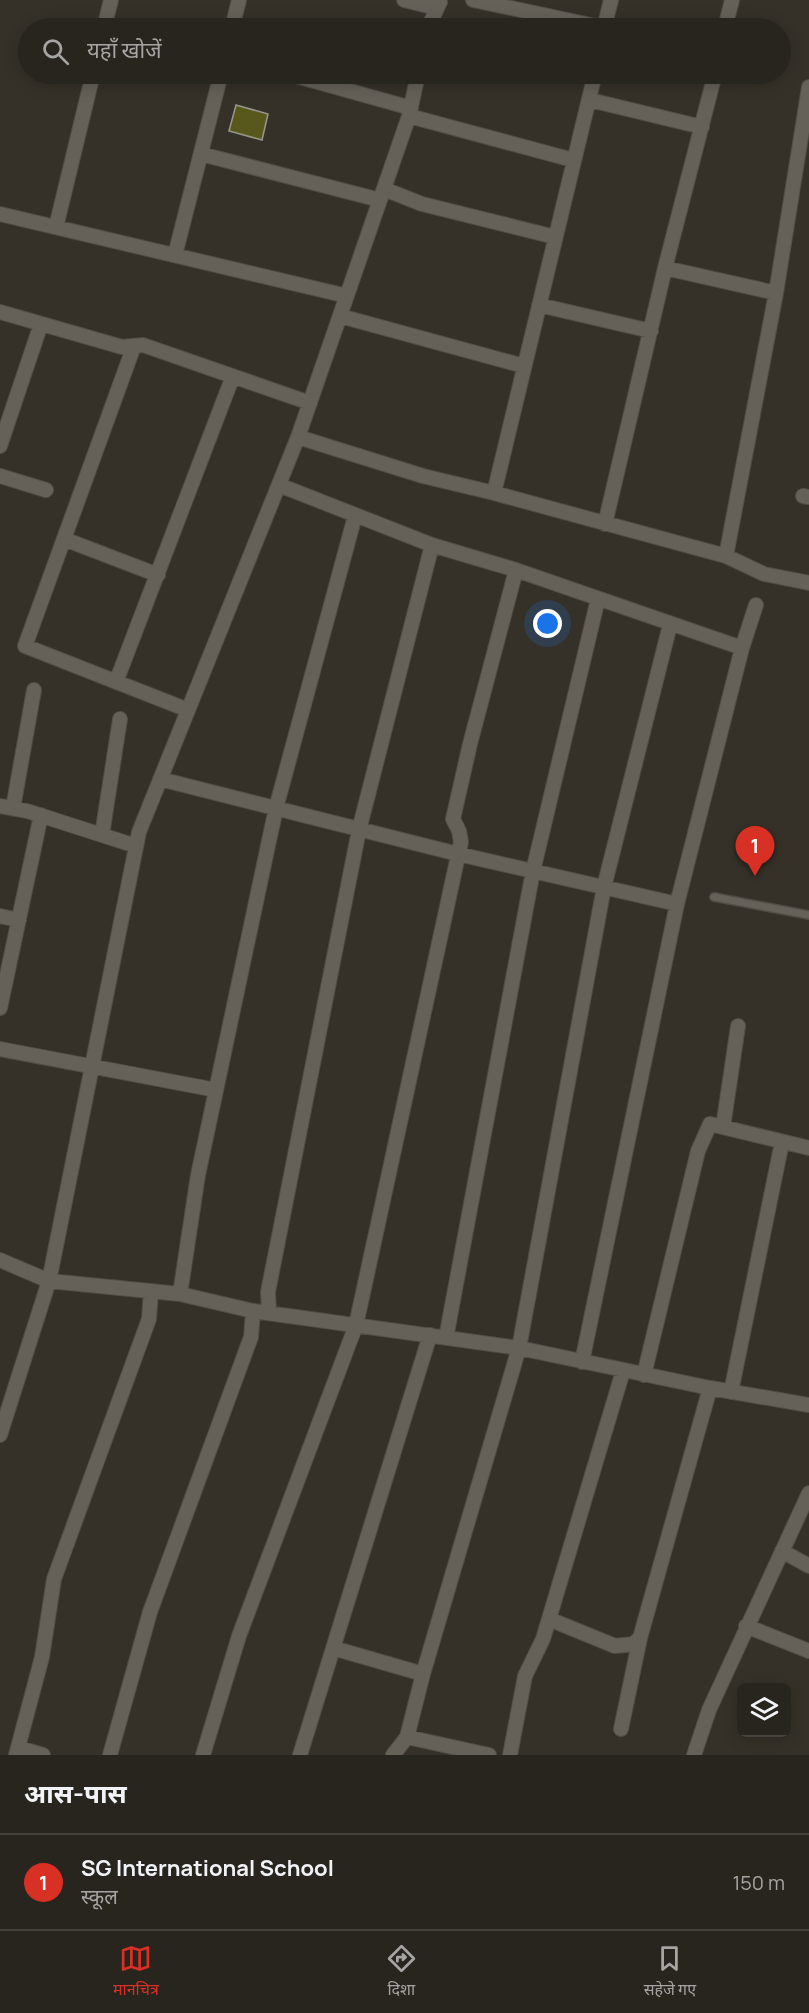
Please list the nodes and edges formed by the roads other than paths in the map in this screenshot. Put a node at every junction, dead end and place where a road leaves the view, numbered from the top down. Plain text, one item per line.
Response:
1 (111, 0) edge
2 (238, 0) edge
3 (404, 0) edge
4 (473, 0) edge
5 (611, 0) edge
6 (732, 0) edge
7 (438, 4) edge
8 (106, 18) edge
9 (234, 18) edge
10 (432, 18) edge
11 (558, 18) edge
12 (607, 18) edge
13 (728, 18) edge
14 (91, 84) edge
15 (218, 84) edge
16 (321, 84) edge
17 (416, 84) edge
18 (593, 84) edge
19 (713, 84) edge
20 (809, 87) edge
21 (590, 100) junction
22 (410, 112) junction
23 (702, 127) junction
24 (201, 154) junction
25 (573, 160) junction
26 (382, 195) junction
27 (0, 214) edge
28 (56, 227) junction
29 (555, 237) junction
30 (175, 255) junction
31 (665, 268) junction
32 (776, 293) junction
33 (347, 296) junction
34 (539, 305) junction
35 (0, 312) edge
36 (340, 316) junction
37 (41, 324) junction
38 (651, 331) junction
39 (134, 346) junction
40 (524, 366) junction
41 (233, 376) junction
42 (310, 403) junction
43 (298, 437) junction
44 (0, 446) edge
45 (0, 476) edge
46 (279, 485) junction
47 (46, 490) dead end
48 (494, 493) junction
49 (355, 516) junction
50 (605, 524) junction
51 (64, 539) junction
52 (432, 545) junction
53 (726, 556) junction
54 (516, 570) junction
55 (158, 575) junction
56 (809, 583) edge
57 (598, 599) junction
58 (756, 605) dead end
59 (670, 625) junction
60 (742, 648) junction
61 (116, 682) junction
62 (34, 690) dead end
63 (188, 710) junction
64 (120, 720) dead end
65 (160, 779) junction
66 (7, 807) edge
67 (276, 808) junction
68 (41, 815) junction
69 (359, 830) junction
70 (102, 835) junction
71 (136, 846) junction
72 (458, 855) junction
73 (533, 872) junction
74 (604, 887) junction
75 (714, 897) dead end
76 (677, 904) junction
77 (809, 915) edge
78 (0, 916) edge
79 (19, 920) junction
80 (3, 983) edge
81 (0, 1008) edge
82 (738, 1026) dead end
83 (0, 1049) edge
84 (92, 1066) junction
85 (216, 1090) junction
86 (723, 1127) junction
87 (782, 1142) junction
88 (809, 1148) edge
89 (0, 1260) edge
90 (49, 1281) junction
91 (151, 1291) junction
92 (180, 1294) junction
93 (253, 1311) junction
94 (269, 1313) junction
95 (356, 1325) junction
96 (430, 1335) junction
97 (446, 1338) junction
98 (519, 1348) junction
99 (582, 1362) junction
100 (624, 1371) junction
101 (644, 1375) junction
102 (710, 1388) junction
103 (731, 1392) junction
104 (809, 1405) edge
105 (0, 1435) edge
106 (809, 1493) edge
107 (782, 1551) junction
108 (809, 1566) edge
109 (549, 1619) junction
110 (746, 1626) junction
111 (640, 1638) junction
112 (333, 1648) junction
113 (809, 1650) edge
114 (423, 1674) junction
115 (621, 1729) dead end
116 (407, 1737) junction
117 (18, 1751) edge
118 (43, 1755) edge
119 (110, 1755) edge
120 (203, 1755) edge
121 (300, 1755) edge
122 (393, 1755) edge
123 (489, 1755) edge
124 (510, 1755) edge
125 (694, 1755) edge

1 - 8 street
2 - 9 street
3 - 7 street
4 - 11 street
5 - 12 street
6 - 13 street
7 - 10 street
14 - 28 street
15 - 24 street
16 - 22 street
17 - 22 street
18 - 21 street
19 - 23 street
20 - 32 street
21 - 23 street
21 - 25 street
22 - 25 street
22 - 26 street
23 - 31 street
24 - 26 street
24 - 30 street
25 - 29 street
26 - 29 street
26 - 33 street
27 - 28 street
28 - 30 street
29 - 34 street
30 - 33 street
31 - 32 street
31 - 38 street
32 - 53 street
33 - 36 street
34 - 38 street
34 - 40 street
35 - 37 street
36 - 40 street
36 - 42 street
37 - 39 street
37 - 44 street
38 - 50 street
39 - 41 street
39 - 51 street
40 - 48 street
41 - 42 street
41 - 55 street
42 - 43 street
43 - 46 street
43 - 48 street
45 - 47 street
46 - 49 street
46 - 63 street
48 - 50 street
49 - 52 street
49 - 67 street
50 - 53 street
51 - 55 street
51 - 61 street
52 - 54 street
52 - 69 street
53 - 56 street
54 - 57 street
54 - 72 street
55 - 61 street
57 - 59 street
57 - 73 street
58 - 60 street
59 - 60 street
59 - 74 street
60 - 76 street
61 - 63 street
62 - 66 street
63 - 65 street
64 - 70 street
65 - 67 street
65 - 71 street
66 - 68 street
67 - 69 street
67 - 85 street
68 - 70 street
68 - 79 street
69 - 72 street
69 - 94 street
70 - 71 street
71 - 84 street
72 - 73 street
72 - 95 street
73 - 74 street
73 - 97 street
74 - 76 street
74 - 98 street
75 - 77 lane
76 - 99 street
78 - 79 street
79 - 80 street
80 - 81 street
82 - 86 street
83 - 84 street
84 - 85 street
84 - 90 street
85 - 92 street
86 - 87 street
86 - 101 street
87 - 88 street
87 - 103 street
89 - 90 street
90 - 91 street
90 - 105 street
91 - 92 street
91 - 117 street
92 - 93 street
93 - 94 street
93 - 119 street
94 - 95 street
95 - 96 street
95 - 120 street
96 - 97 street
96 - 112 street
97 - 98 street
98 - 99 street
98 - 114 street
99 - 100 street
100 - 101 street
100 - 109 street
101 - 102 street
102 - 103 street
102 - 111 street
103 - 104 street
106 - 107 street
107 - 108 street
107 - 110 street
109 - 111 street
109 - 124 street
110 - 113 street
110 - 125 street
111 - 115 street
112 - 114 street
112 - 121 street
114 - 116 street
116 - 122 street
116 - 123 street
117 - 118 street

